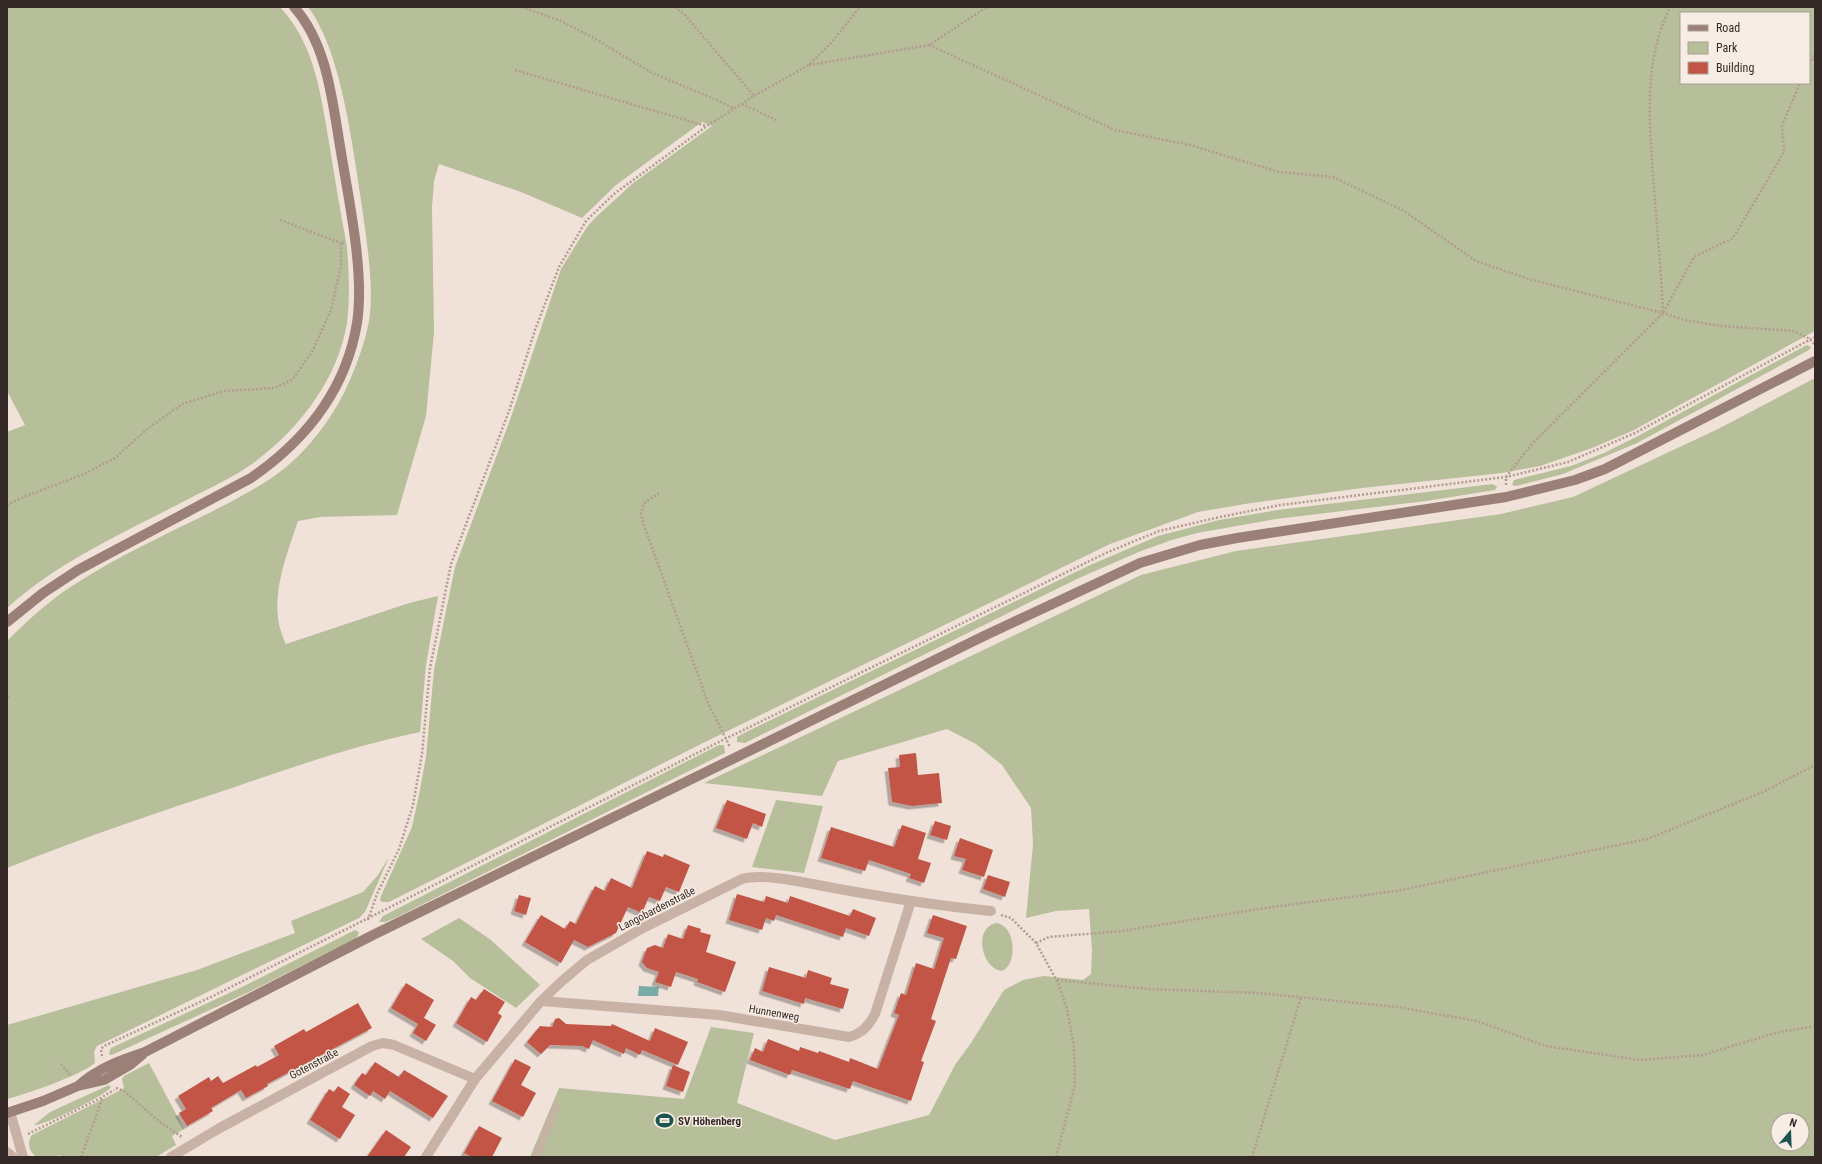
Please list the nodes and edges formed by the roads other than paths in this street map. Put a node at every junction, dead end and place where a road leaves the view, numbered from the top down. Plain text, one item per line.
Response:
1 (294, 7) edge
2 (1815, 361) edge
3 (7, 622) edge
4 (911, 901) junction
5 (991, 911) road end
6 (541, 1001) junction
7 (475, 1079) junction
8 (556, 1106) dead end
9 (8, 1113) edge
10 (7, 1152) edge
11 (13, 1157) edge
12 (23, 1157) edge
13 (171, 1157) edge
14 (426, 1157) edge
15 (536, 1157) edge

1 - 3 main road
2 - 9 main road
4 - 5 street, Langobardenstraße
4 - 6 street, Langobardenstraße
4 - 6 street, Hunnenweg
6 - 7 street, Langobardenstraße
7 - 13 street, Gotenstraße
7 - 14 street, Langobardenstraße
8 - 15 lane
9 - 12 street
10 - 11 street

